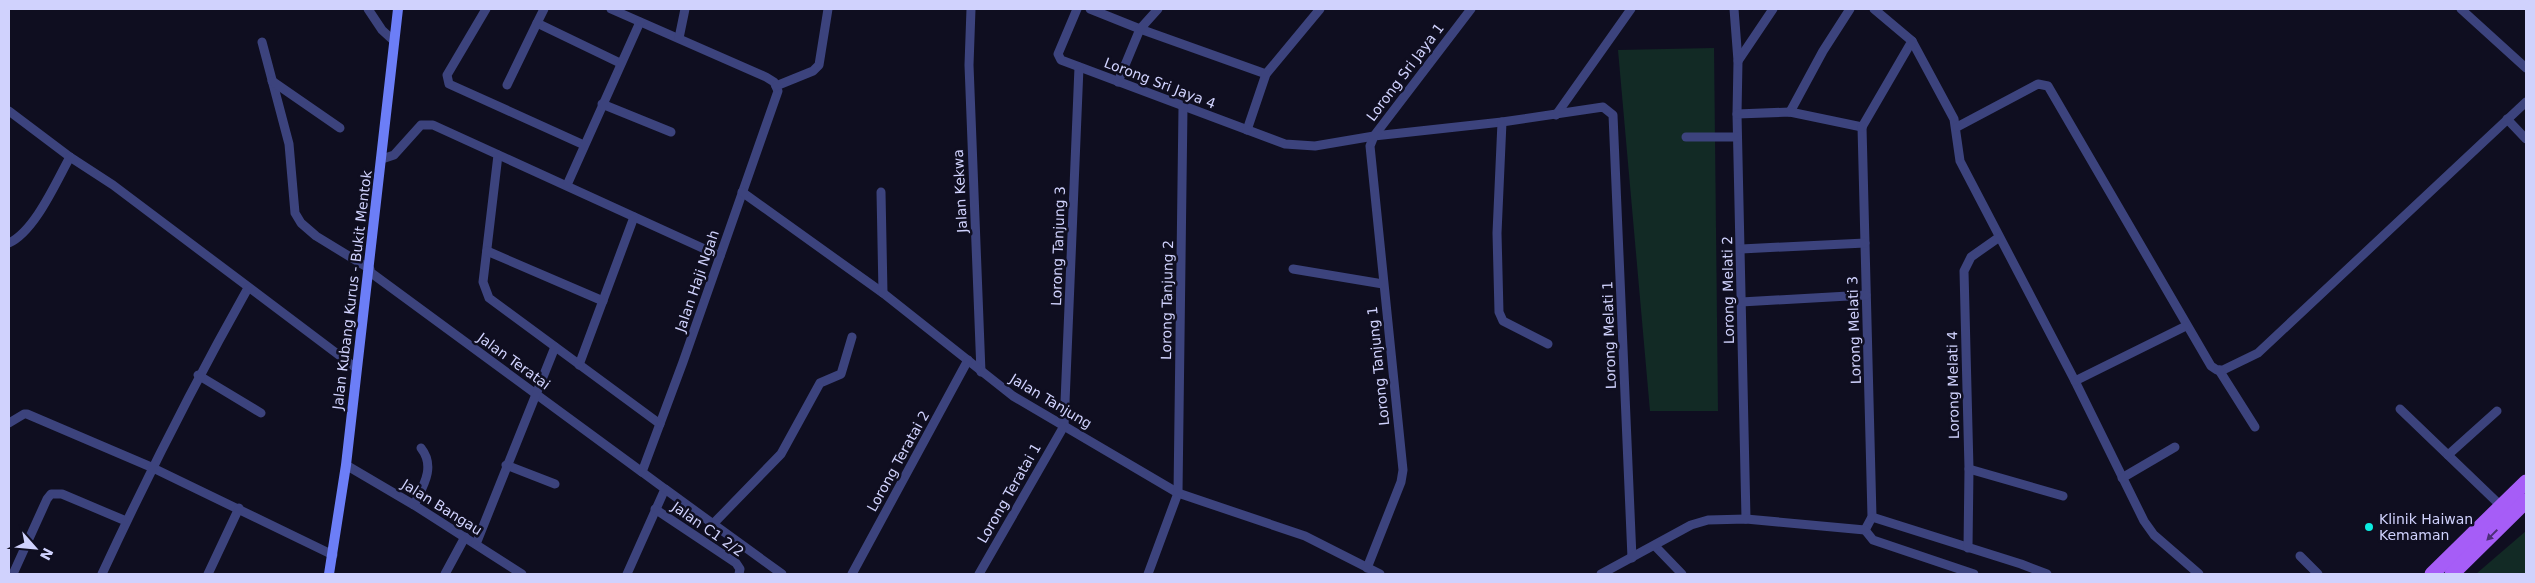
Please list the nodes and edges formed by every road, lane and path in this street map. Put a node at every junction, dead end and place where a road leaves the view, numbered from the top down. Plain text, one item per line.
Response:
1 (368, 9) edge
2 (398, 9) edge
3 (486, 9) edge
4 (544, 9) edge
5 (611, 9) edge
6 (685, 9) edge
7 (828, 9) edge
8 (971, 9) edge
9 (1077, 9) edge
10 (1090, 9) edge
11 (1158, 9) edge
12 (1320, 9) edge
13 (1471, 9) edge
14 (1631, 9) edge
15 (1734, 9) edge
16 (1773, 9) edge
17 (1850, 9) edge
18 (1874, 9) edge
19 (2461, 9) edge
20 (640, 22) junction
21 (537, 23) junction
22 (1140, 29) junction
23 (681, 30) junction
24 (1912, 41) junction
25 (262, 42) dead end
26 (394, 42) junction
27 (1738, 61) junction
28 (620, 64) junction
29 (1079, 67) junction
30 (2526, 68) edge
31 (1266, 74) junction
32 (272, 81) junction
33 (1118, 82) junction
34 (507, 85) dead end
35 (776, 86) junction
36 (2526, 102) edge
37 (602, 104) junction
38 (1183, 107) junction
39 (9, 111) edge
40 (1612, 112) joint
41 (1790, 112) junction
42 (1737, 114) junction
43 (1556, 115) junction
44 (2507, 119) junction
45 (1502, 122) junction
46 (1957, 127) junction
47 (340, 128) dead end
48 (1862, 128) junction
49 (1246, 130) junction
50 (671, 132) dead end
51 (1374, 136) junction
52 (1738, 136) junction
53 (1686, 137) dead end
54 (2526, 139) edge
55 (584, 145) junction
56 (498, 155) junction
57 (1369, 155) joint
58 (70, 157) junction
59 (382, 159) junction
60 (566, 185) junction
61 (742, 192) junction
62 (881, 192) dead end
63 (634, 216) junction
64 (1998, 238) junction
65 (9, 243) edge
66 (1865, 243) junction
67 (1741, 249) junction
68 (487, 251) junction
69 (720, 256) junction
70 (1293, 269) dead end
71 (370, 270) junction
72 (1383, 284) junction
73 (248, 288) junction
74 (882, 293) junction
75 (1866, 295) junction
76 (602, 301) junction
77 (1741, 302) junction
78 (2186, 326) junction
79 (852, 336) dead end
80 (1548, 344) dead end
81 (555, 347) junction
82 (968, 360) junction
83 (579, 365) junction
84 (356, 368) junction
85 (2220, 370) junction
86 (982, 372) junction
87 (198, 375) junction
88 (2075, 381) junction
89 (534, 393) junction
90 (2400, 409) dead end
91 (2497, 411) dead end
92 (262, 413) dead end
93 (9, 423) edge
94 (660, 424) junction
95 (1064, 426) junction
96 (2255, 427) dead end
97 (420, 448) dead end
98 (2175, 448) dead end
99 (2448, 455) junction
100 (346, 465) junction
101 (506, 465) junction
102 (151, 467) junction
103 (1968, 469) junction
104 (642, 472) junction
105 (2122, 478) junction
106 (2526, 482) edge
107 (555, 484) dead end
108 (665, 490) junction
109 (1178, 493) junction
110 (2063, 496) dead end
111 (2526, 501) edge
112 (414, 505) junction
113 (2501, 506) junction
114 (239, 508) junction
115 (655, 509) junction
116 (1872, 517) junction
117 (1746, 519) junction
118 (126, 521) junction
119 (713, 524) junction
120 (1864, 530) junction
121 (466, 537) junction
122 (476, 544) junction
123 (1655, 546) junction
124 (1968, 548) junction
125 (333, 555) junction
126 (2300, 556) dead end
127 (1632, 558) junction
128 (1368, 568) junction
129 (13, 574) edge
130 (102, 574) edge
131 (208, 574) edge
132 (329, 574) edge
133 (445, 574) edge
134 (522, 574) edge
135 (627, 574) edge
136 (739, 574) edge
137 (782, 574) edge
138 (852, 574) edge
139 (978, 574) edge
140 (1148, 574) edge
141 (1380, 574) edge
142 (1601, 574) edge
143 (1682, 574) edge
144 (1974, 574) edge
145 (2047, 574) edge
146 (2198, 574) edge
147 (2318, 574) edge
148 (2432, 574) edge
149 (2454, 574) edge

1 - 26 street
2 - 26 main road, Jalan Kubang Kurus - Bukit Mentok
3 - 55 street
4 - 21 street
5 - 20 street
6 - 23 street
7 - 35 street
8 - 86 street, Jalan Kekwa
9 - 29 street, Lorong Sri Jaya 4
10 - 22 street
11 - 22 street
12 - 31 street
13 - 51 street, Lorong Sri Jaya 1
14 - 43 street
15 - 27 street, Lorong Melati 2
16 - 27 street
17 - 41 street
18 - 24 street
19 - 30 street
20 - 23 street
20 - 28 street
21 - 28 street
21 - 34 street
22 - 31 street
22 - 33 street
23 - 35 street
24 - 46 street
24 - 48 street
25 - 32 street, Jalan Teratai
26 - 59 main road, Jalan Kubang Kurus - Bukit Mentok
27 - 42 street, Lorong Melati 2
28 - 37 street
29 - 33 street, Lorong Sri Jaya 4
29 - 95 street, Lorong Tanjung 3
31 - 49 street
32 - 47 street
32 - 71 street, Jalan Teratai
33 - 38 street, Lorong Sri Jaya 4
35 - 61 street, Jalan Haji Ngah
36 - 44 street
37 - 50 street
37 - 55 street
38 - 49 street, Lorong Sri Jaya 4
38 - 109 street, Lorong Tanjung 2
39 - 58 street
40 - 43 street, Lorong Sri Jaya 4
40 - 127 street, Lorong Melati 1
41 - 42 street
41 - 48 street
42 - 52 street, Lorong Melati 2
43 - 45 street, Lorong Sri Jaya 4
44 - 54 street
44 - 85 street
45 - 51 street, Lorong Sri Jaya 4
45 - 80 street
46 - 64 street
46 - 78 street
48 - 66 street, Lorong Melati 3
49 - 51 street, Lorong Sri Jaya 4
51 - 57 street, Lorong Sri Jaya 1
52 - 53 street
52 - 67 street, Lorong Melati 2
55 - 60 street
56 - 59 street
56 - 60 street
56 - 68 street
57 - 72 street, Lorong Tanjung 1
58 - 65 street
58 - 73 street
59 - 71 main road, Jalan Kubang Kurus - Bukit Mentok
60 - 63 street
61 - 69 street, Jalan Haji Ngah
61 - 74 street, Jalan Tanjung
62 - 74 street
63 - 69 street
63 - 76 street
64 - 88 street
64 - 103 street, Lorong Melati 4
66 - 67 street
66 - 75 street, Lorong Melati 3
67 - 77 street, Lorong Melati 2
68 - 76 street
68 - 81 street
69 - 94 street, Jalan Haji Ngah
70 - 72 street
71 - 84 main road, Jalan Kubang Kurus - Bukit Mentok
71 - 89 street, Jalan Teratai
72 - 128 street, Lorong Tanjung 1
73 - 84 street
73 - 87 street
74 - 82 street, Jalan Tanjung
75 - 77 street
75 - 116 street, Lorong Melati 3
76 - 83 street
77 - 117 street, Lorong Melati 2
78 - 85 street
78 - 88 street
79 - 119 street
81 - 83 street
81 - 89 street
82 - 86 street, Jalan Tanjung
82 - 138 street, Lorong Teratai 2
83 - 94 street
84 - 100 main road, Jalan Kubang Kurus - Bukit Mentok
85 - 96 street
86 - 95 street, Jalan Tanjung
87 - 92 street
87 - 102 street
88 - 105 street
89 - 101 street
89 - 104 street, Jalan Teratai
90 - 99 street
91 - 99 street
93 - 102 street
94 - 104 street, Jalan Haji Ngah
95 - 109 street, Jalan Tanjung
95 - 139 street, Lorong Teratai 1
97 - 112 street
98 - 105 street
99 - 113 street
100 - 112 street, Jalan Bangau
100 - 125 main road, Jalan Kubang Kurus - Bukit Mentok
101 - 107 street
101 - 122 street
102 - 114 street
102 - 118 street
103 - 110 street
103 - 124 street, Lorong Melati 4
104 - 108 street
105 - 146 street
106 - 113 main road
108 - 115 street
108 - 119 street
109 - 128 street, Jalan Tanjung
109 - 140 street, Lorong Tanjung 2
111 -> 149 main road
112 - 121 street, Jalan Bangau
113 - 148 main road
114 - 125 street
114 - 131 street
115 - 135 street
115 - 136 street, Jalan C1 2/2
116 - 120 street
116 - 124 street
117 - 120 street
117 - 123 street
118 - 129 street
118 - 130 street
119 - 137 street
120 - 144 street
121 - 122 street, Jalan Bangau
121 - 133 street
122 - 134 street, Jalan Bangau
123 - 127 street
123 - 143 street
124 - 145 street
125 - 132 main road, Jalan Kubang Kurus - Bukit Mentok
126 - 147 street
127 - 142 street
128 - 141 street, Jalan Tanjung

